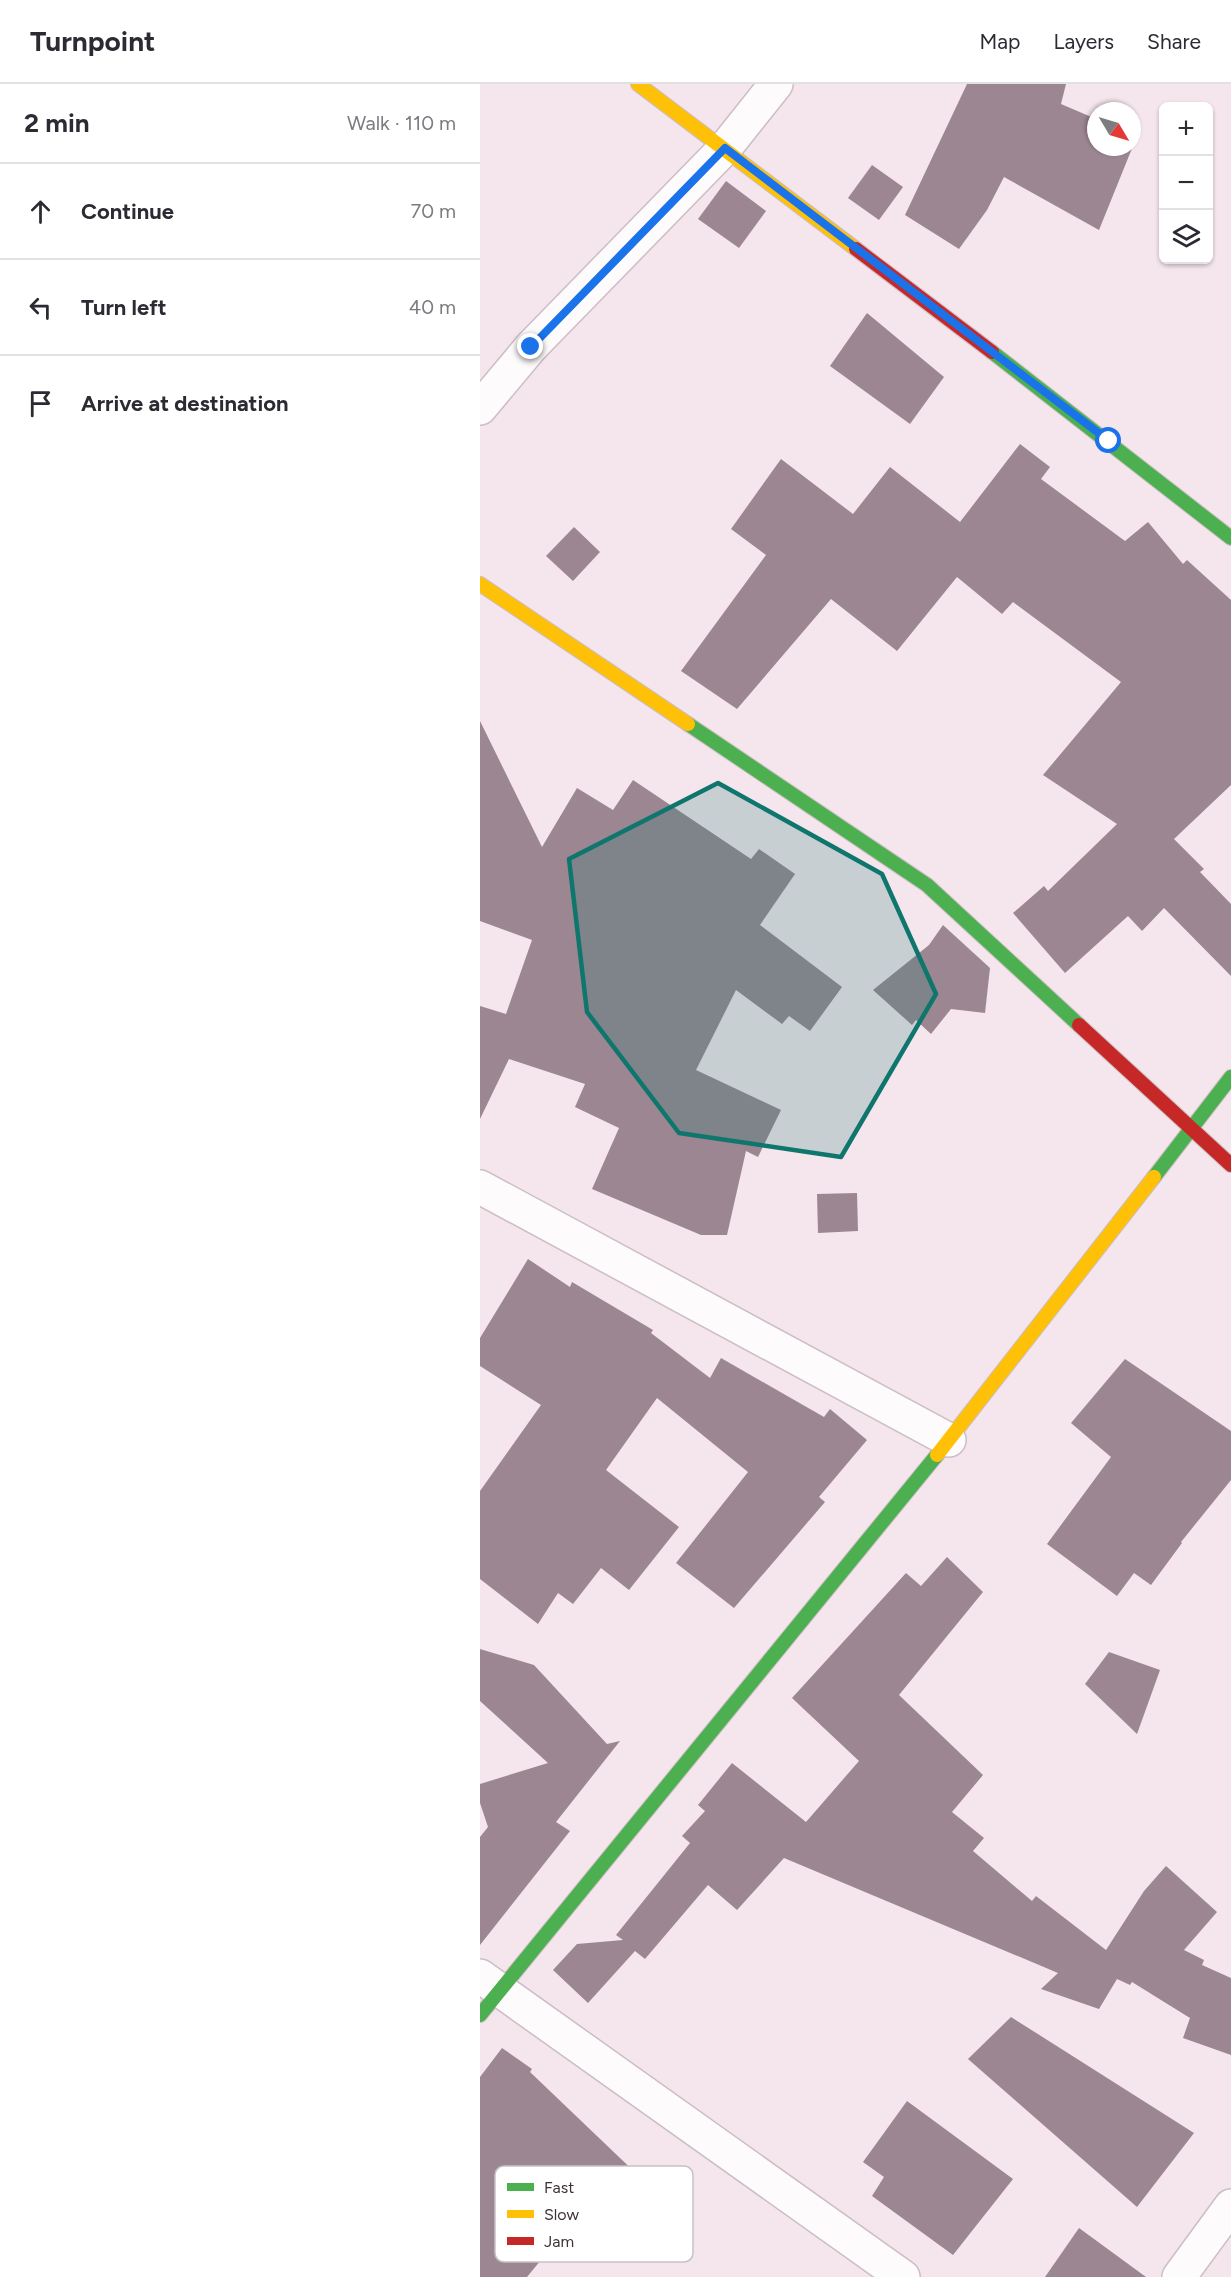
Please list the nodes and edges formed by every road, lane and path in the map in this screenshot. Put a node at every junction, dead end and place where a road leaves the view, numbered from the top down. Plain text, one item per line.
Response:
1 (638, 84) edge
2 (776, 84) edge
3 (725, 148) junction
4 (480, 408) edge
5 (1231, 538) edge
6 (480, 584) edge
7 (1231, 1077) edge
8 (1191, 1127) junction
9 (1231, 1165) edge
10 (480, 1187) edge
11 (949, 1440) junction
12 (487, 1994) edge
13 (1231, 2206) edge
14 (903, 2277) edge
15 (1179, 2277) edge

1 - 3 street
2 - 3 street
3 - 4 street
3 - 5 street
6 - 8 street
7 - 8 street
8 - 9 street
8 - 11 street
10 - 11 street
11 - 12 street
12 - 14 street
13 - 15 street

